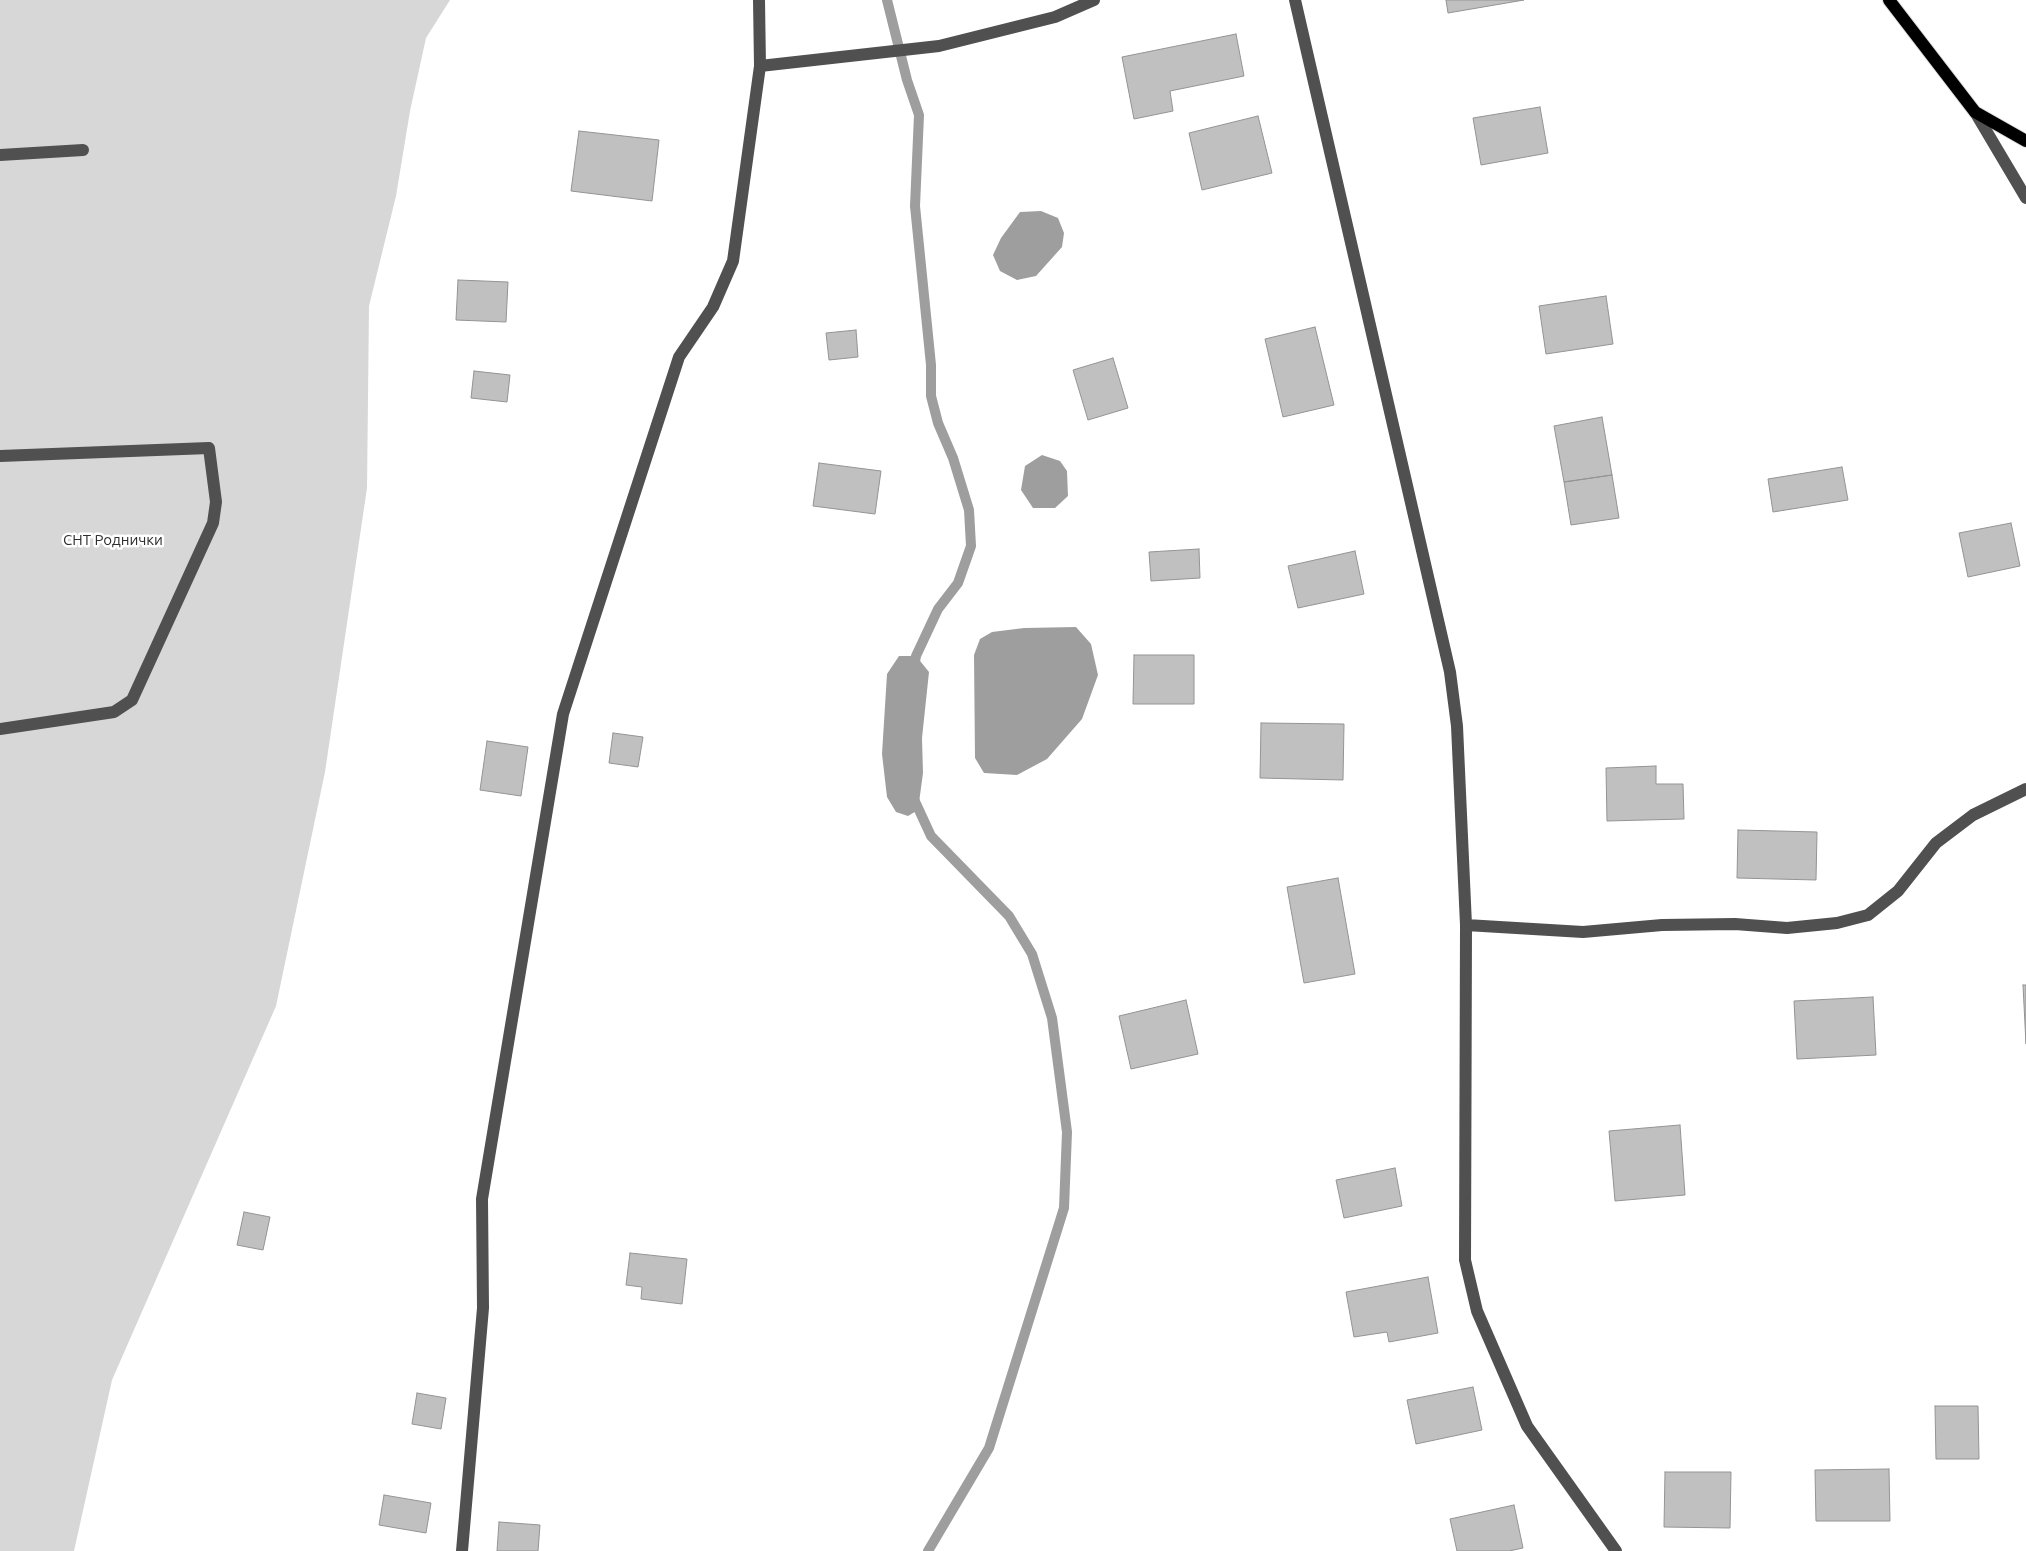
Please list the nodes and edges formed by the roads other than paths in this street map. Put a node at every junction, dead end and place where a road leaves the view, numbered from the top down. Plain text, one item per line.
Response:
1 (759, 0) edge
2 (1094, 0) edge
3 (1295, 0) edge
4 (1889, 0) edge
5 (760, 66) junction
6 (1975, 112) junction
7 (2026, 141) edge
8 (83, 150) dead end
9 (0, 155) edge
10 (2026, 198) edge
11 (0, 456) edge
12 (0, 729) edge
13 (2026, 789) edge
14 (1466, 925) junction
15 (462, 1551) edge
16 (1616, 1551) edge

1 - 5 street
2 - 5 street
3 - 14 street
4 - 6 main road
5 - 15 street
6 - 7 main road
6 - 10 street
8 - 9 street
11 - 12 street
13 - 14 street
14 - 16 street

